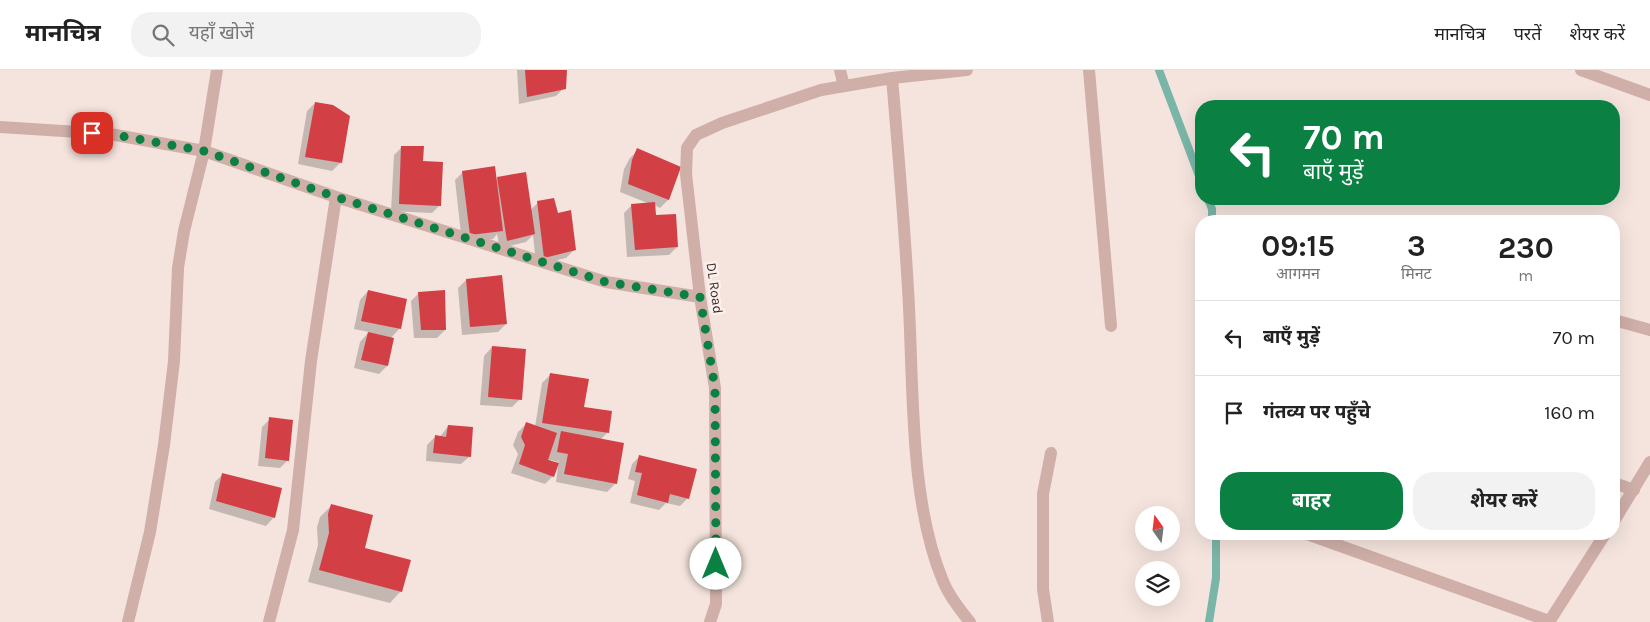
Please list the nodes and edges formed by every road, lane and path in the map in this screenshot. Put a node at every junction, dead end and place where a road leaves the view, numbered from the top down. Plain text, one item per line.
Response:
1 (217, 70) edge
2 (840, 70) edge
3 (967, 70) edge
4 (1089, 70) edge
5 (1581, 70) edge
6 (892, 78) junction
7 (844, 86) junction
8 (1650, 95) edge
9 (0, 127) edge
10 (204, 151) junction
11 (336, 197) junction
12 (700, 297) junction
13 (1620, 322) edge
14 (1112, 326) dead end
15 (1650, 330) edge
16 (1051, 453) dead end
17 (1650, 462) edge
18 (1620, 485) edge
19 (1634, 490) junction
20 (1620, 512) edge
21 (1324, 540) edge
22 (1601, 540) edge
23 (128, 622) edge
24 (269, 622) edge
25 (710, 622) edge
26 (970, 622) edge
27 (1048, 622) edge
28 (1549, 622) edge

1 - 10 street
2 - 7 street
3 - 6 street, DL Road
4 - 14 street
5 - 8 street
6 - 7 street, DL Road
6 - 26 street
7 - 12 street, DL Road
9 - 10 street
10 - 11 street
10 - 23 street
11 - 12 street
11 - 24 street
12 - 25 street, DL Road
13 - 15 street
16 - 27 street
17 - 19 street
18 - 19 street
19 - 20 street
21 - 28 street
22 - 28 street

